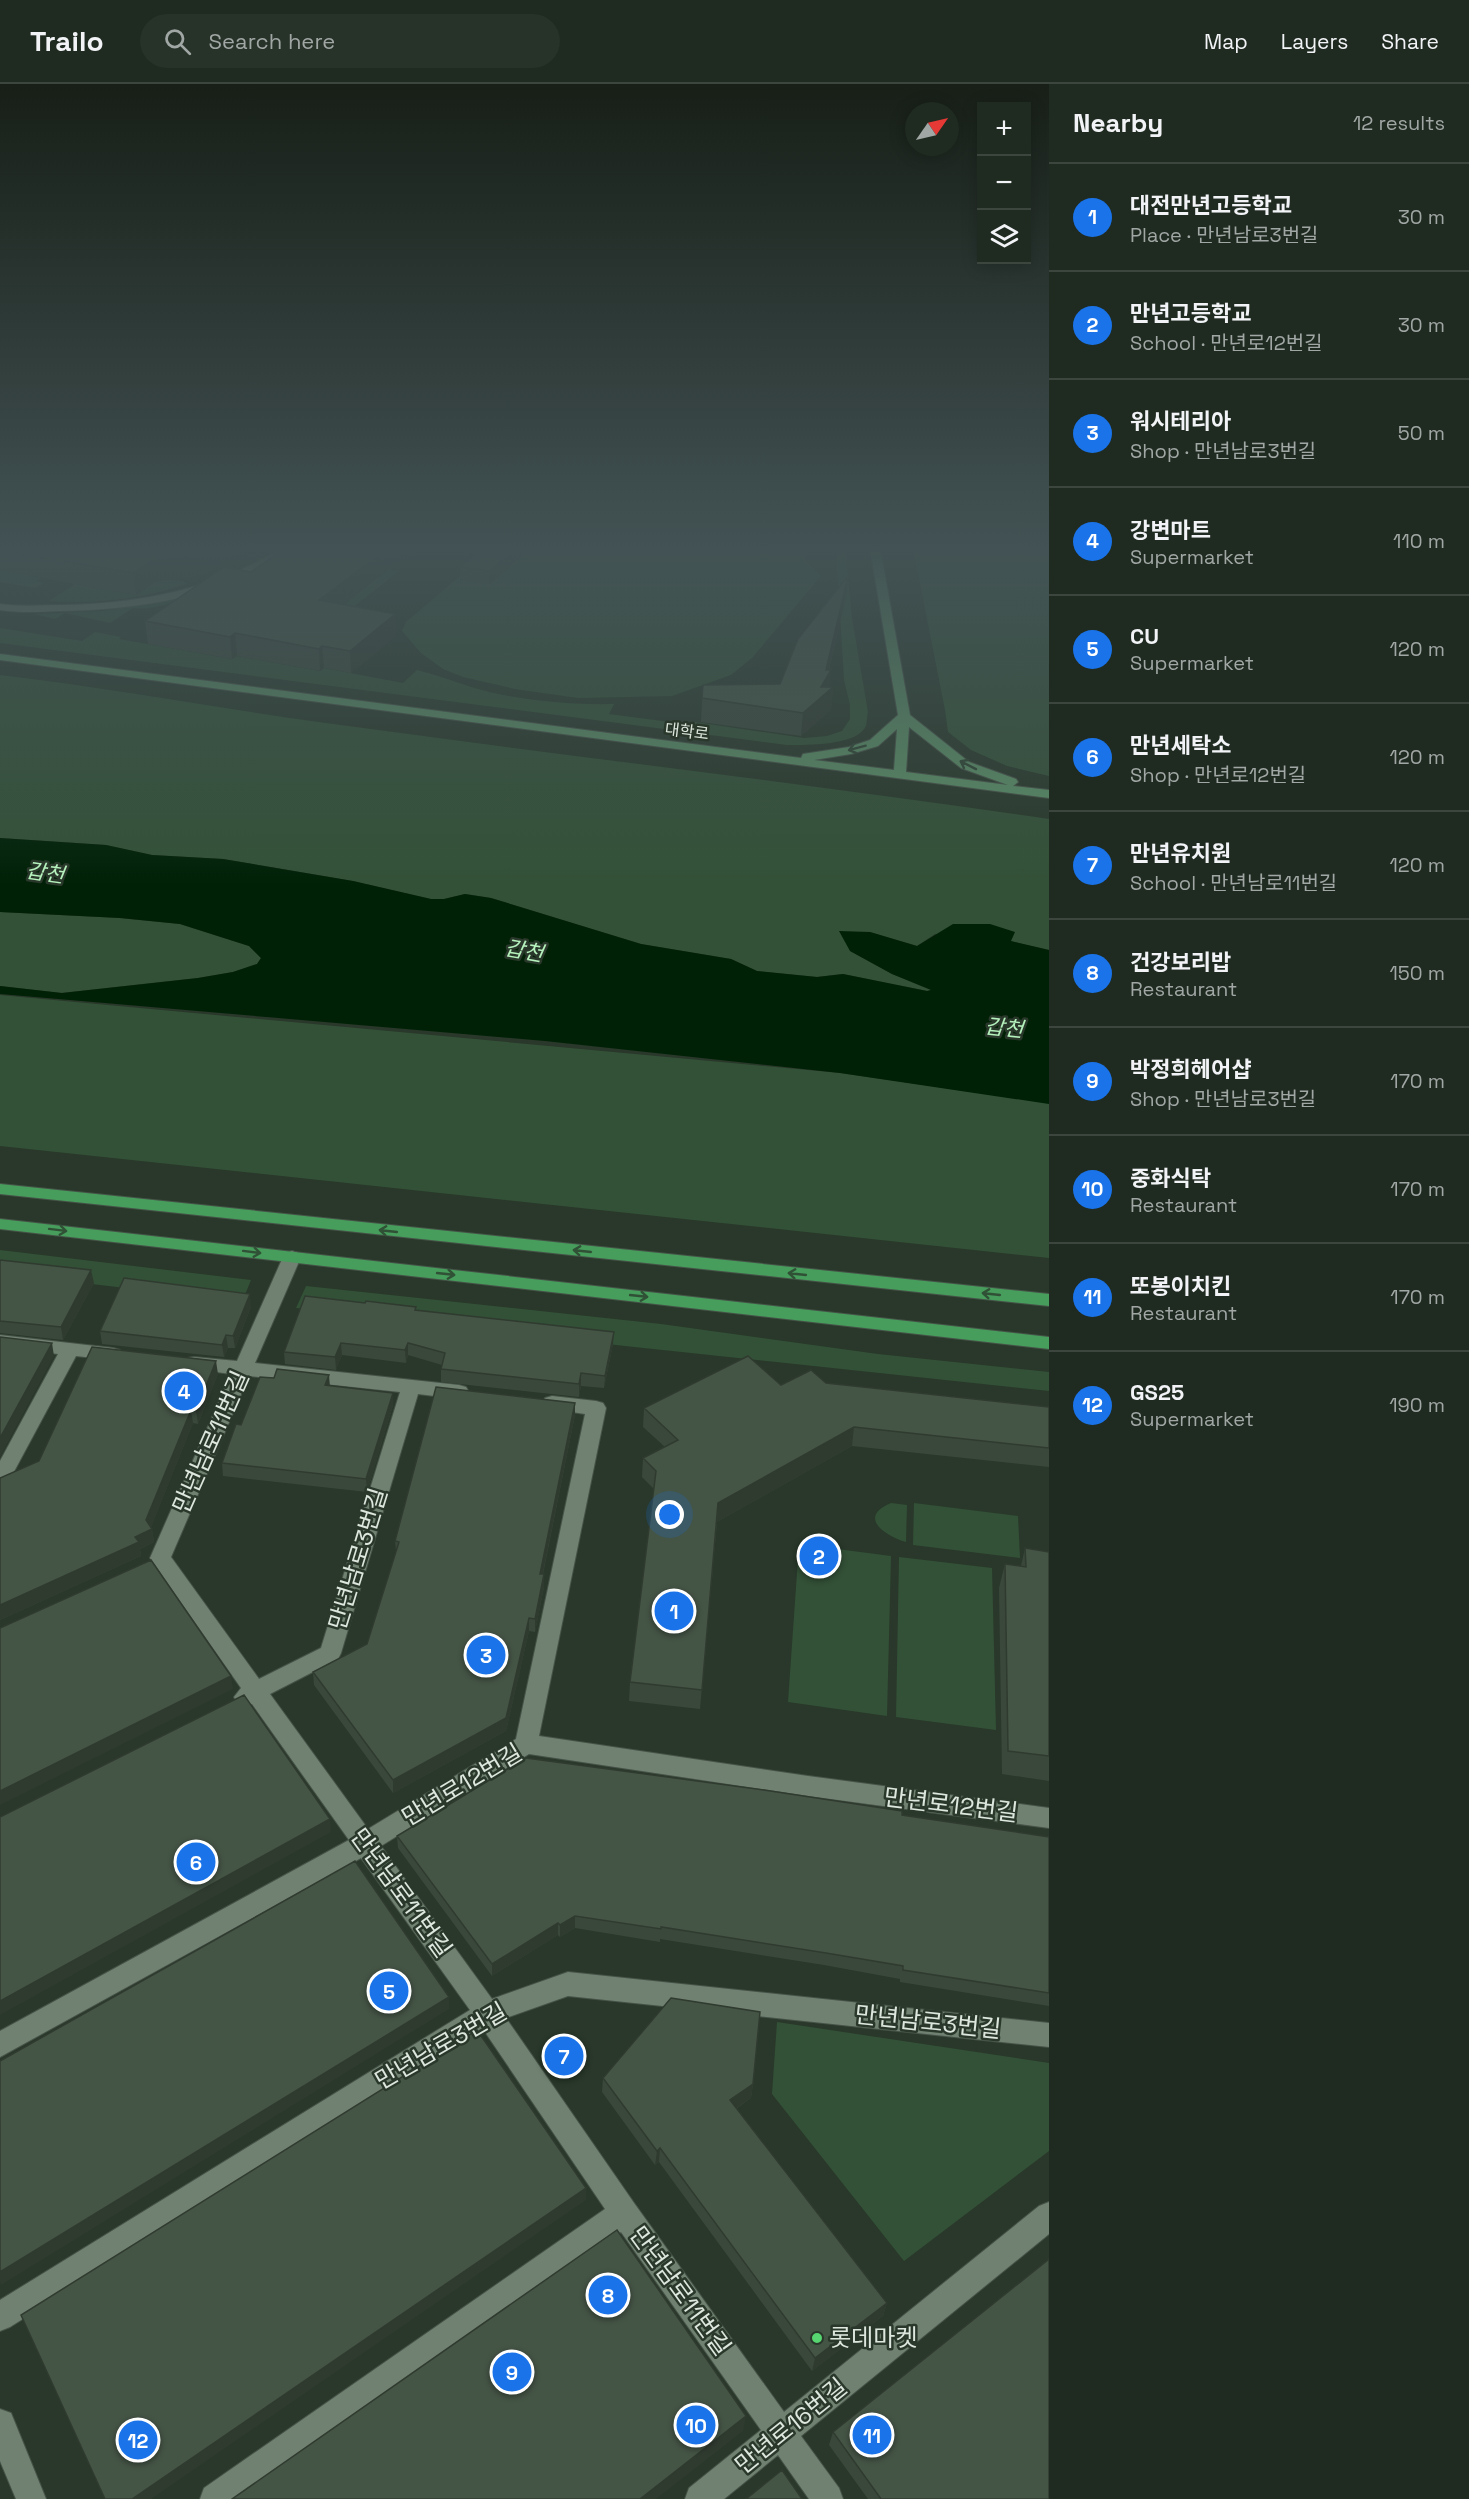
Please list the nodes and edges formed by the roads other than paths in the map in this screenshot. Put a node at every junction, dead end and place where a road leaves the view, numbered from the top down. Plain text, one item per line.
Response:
1 (27, 661) edge
2 (894, 661) edge
3 (37, 662) junction
4 (0, 666) edge
5 (904, 716) junction
6 (785, 760) junction
7 (900, 775) junction
8 (1045, 794) edge
9 (0, 1189) edge
10 (0, 1224) edge
11 (292, 1257) junction
12 (1049, 1300) edge
13 (0, 1341) edge
14 (1049, 1343) edge
15 (70, 1349) junction
16 (128, 1356) edge
17 (174, 1361) edge
18 (244, 1369) junction
19 (411, 1387) junction
20 (480, 1395) edge
21 (538, 1401) edge
22 (0, 1475) edge
23 (256, 1691) junction
24 (224, 1707) edge
25 (526, 1744) junction
26 (1049, 1818) edge
27 (366, 1843) junction
28 (488, 2013) junction
29 (1049, 2035) edge
30 (0, 2045) edge
31 (624, 2213) junction
32 (1049, 2216) edge
33 (0, 2317) edge
34 (0, 2424) edge
35 (782, 2434) junction
36 (31, 2499) edge
37 (215, 2499) edge
38 (700, 2499) edge
39 (828, 2499) edge

1 - 3 main road, 대학로
2 - 5 main road
3 - 4 main road
3 - 6 main road, 대학로
5 -> 6 main road
5 - 7 main road
8 -> 5 main road
6 - 7 main road, 대학로
7 - 8 main road, 대학로
12 -> 9 main road
10 -> 11 main road
11 -> 14 main road
11 - 18 street, 만년남로11번길
13 - 15 street
15 - 16 street
15 - 22 street
17 - 18 street
18 - 19 street
18 - 23 street, 만년남로11번길
19 - 20 street
19 - 23 street, 만년남로3번길
21 - 25 street
23 - 24 street, 만년남로3번길
23 - 27 street, 만년남로11번길
25 - 26 street, 만년로12번길
25 - 27 street, 만년로12번길
27 - 28 street, 만년남로11번길
27 - 30 street, 만년로12번길
28 - 29 street, 만년남로3번길
28 - 31 street, 만년남로11번길
28 - 33 street, 만년남로3번길
31 - 35 street, 만년남로11번길
31 - 37 street
32 - 35 street, 만년로16번길
34 - 36 street
35 - 38 street, 만년로16번길
35 - 39 street, 만년남로11번길

